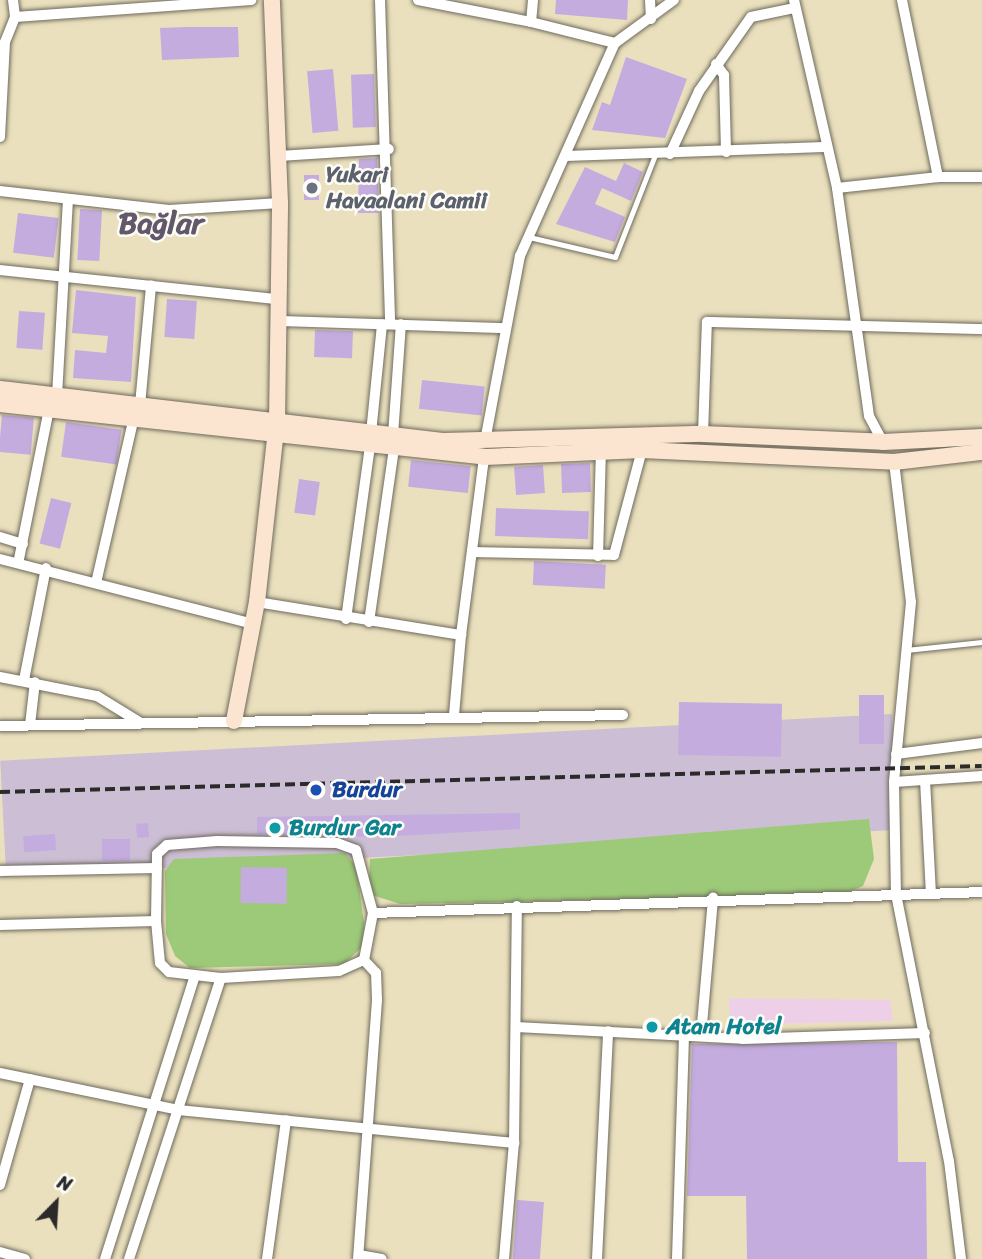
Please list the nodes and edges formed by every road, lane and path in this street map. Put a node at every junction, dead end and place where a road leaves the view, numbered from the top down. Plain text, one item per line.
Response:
1 (13, 0) edge
2 (251, 0) edge
3 (272, 0) edge
4 (380, 0) edge
5 (418, 0) edge
6 (533, 0) edge
7 (650, 0) edge
8 (674, 0) edge
9 (902, 0) edge
10 (794, 4) edge
11 (15, 17) junction
12 (651, 19) junction
13 (531, 22) junction
14 (615, 43) junction
15 (716, 64) junction
16 (0, 137) edge
17 (824, 147) junction
18 (389, 149) junction
19 (726, 152) junction
20 (670, 154) junction
21 (655, 155) junction
22 (279, 156) junction
23 (566, 156) junction
24 (938, 177) junction
25 (982, 177) edge
26 (837, 188) junction
27 (0, 191) edge
28 (68, 202) junction
29 (280, 203) junction
30 (528, 237) junction
31 (0, 270) edge
32 (65, 276) junction
33 (150, 286) junction
34 (277, 299) junction
35 (278, 321) junction
36 (391, 324) junction
37 (502, 328) junction
38 (859, 328) junction
39 (982, 329) edge
40 (0, 389) edge
41 (53, 403) junction
42 (0, 404) edge
43 (140, 405) junction
44 (133, 422) junction
45 (276, 430) junction
46 (703, 434) junction
47 (982, 437) edge
48 (370, 439) junction
49 (393, 442) junction
50 (883, 442) junction
51 (484, 449) junction
52 (642, 450) junction
53 (601, 451) junction
54 (982, 452) edge
55 (894, 462) junction
56 (0, 537) edge
57 (23, 544) junction
58 (476, 552) junction
59 (598, 556) junction
60 (0, 559) edge
61 (19, 559) junction
62 (46, 568) junction
63 (96, 583) junction
64 (257, 602) junction
65 (346, 619) junction
66 (369, 622) junction
67 (254, 624) junction
68 (461, 635) junction
69 (982, 642) edge
70 (906, 650) junction
71 (0, 677) edge
72 (29, 681) junction
73 (454, 715) junction
74 (623, 715) dead end
75 (234, 721) junction
76 (141, 723) junction
77 (30, 725) junction
78 (0, 726) edge
79 (982, 743) edge
80 (896, 754) junction
81 (982, 776) edge
82 (925, 780) junction
83 (894, 782) junction
84 (158, 868) junction
85 (0, 872) edge
86 (982, 892) edge
87 (931, 893) junction
88 (895, 894) junction
89 (713, 898) junction
90 (517, 906) junction
91 (373, 913) junction
92 (156, 921) junction
93 (0, 925) edge
94 (365, 960) junction
95 (221, 978) junction
96 (194, 979) junction
97 (516, 1027) junction
98 (608, 1031) junction
99 (925, 1033) junction
100 (684, 1035) junction
101 (701, 1036) junction
102 (0, 1073) edge
103 (30, 1079) junction
104 (153, 1105) junction
105 (178, 1110) junction
106 (286, 1120) junction
107 (371, 1127) junction
108 (514, 1143) junction
109 (0, 1185) edge
110 (0, 1252) edge
111 (358, 1257) edge
112 (25, 1259) edge
113 (105, 1259) edge
114 (129, 1259) edge
115 (267, 1259) edge
116 (382, 1259) edge
117 (504, 1259) edge
118 (597, 1259) edge
119 (677, 1259) edge
120 (961, 1259) edge

1 - 11 street
2 - 11 street
3 - 22 main road
4 - 18 street
5 - 13 street
6 - 13 street
7 - 12 street
8 - 12 street
9 - 24 street
10 - 15 street
10 - 17 street
11 - 16 street
12 - 14 street
13 - 14 street
14 - 23 street
15 - 19 street
15 - 20 street
17 - 19 street
17 - 26 street
18 - 22 street
18 - 36 street
19 - 20 street
20 - 21 street
21 - 23 street
21 - 30 lane
22 - 29 main road
23 - 30 street
24 - 25 street
24 - 26 street
26 - 38 street
27 - 28 street
28 - 29 street
28 - 32 street
29 - 34 main road
30 - 37 street
31 - 32 street
32 - 33 street
32 - 41 street
33 - 34 street
33 - 43 street
34 - 35 main road
35 - 36 street
35 - 45 main road
36 - 37 street
36 - 48 street
36 - 49 street
37 - 51 street
38 - 39 street
38 - 46 street
38 - 50 street
40 - 41 main road
41 - 42 main road
41 - 43 main road
41 - 44 main road
41 - 57 street
43 - 45 main road
44 - 45 main road
44 - 63 street
45 - 48 main road
45 - 64 main road
46 - 50 main road
46 - 51 main road
47 - 50 main road
48 - 49 main road
48 - 65 street
49 - 51 main road
49 - 66 street
50 - 55 main road
51 - 53 main road
51 - 58 street
52 - 53 main road
52 - 55 main road
52 - 59 street
53 - 59 street
54 - 55 main road
55 - 70 street
56 - 57 street
57 - 61 street
58 - 59 street
58 - 68 street
60 - 61 street
61 - 62 street
62 - 63 street
62 - 72 street
63 - 67 street
64 - 65 street
64 - 67 main road
65 - 66 street
66 - 68 street
67 - 75 main road
68 - 73 street
69 - 70 lane
70 - 80 street
71 - 72 street
72 - 76 street
72 - 77 street
73 - 74 street
73 - 75 street
75 - 76 street
76 - 77 street
77 - 78 street
79 - 80 street
80 - 83 street
81 - 82 street
82 - 83 street
82 - 87 street
83 - 88 street
84 - 85 street
84 - 91 street
84 - 92 street
86 - 87 street
87 - 88 street
88 - 89 street
88 - 99 street
89 - 90 street
89 - 101 street
90 - 91 street
90 - 97 street
91 - 94 street
92 - 93 street
92 - 96 street
94 - 95 street
94 - 107 street
95 - 96 street
95 - 105 street
96 - 104 street
97 - 98 street
97 - 108 street
98 - 100 street
98 - 118 street
99 - 101 street
99 - 120 street
100 - 101 street
100 - 119 street
102 - 103 street
103 - 104 street
103 - 109 street
104 - 105 street
104 - 113 street
105 - 106 street
105 - 114 street
106 - 107 street
106 - 115 street
107 - 108 street
107 - 111 street
108 - 117 street
110 - 112 street
111 - 116 street

